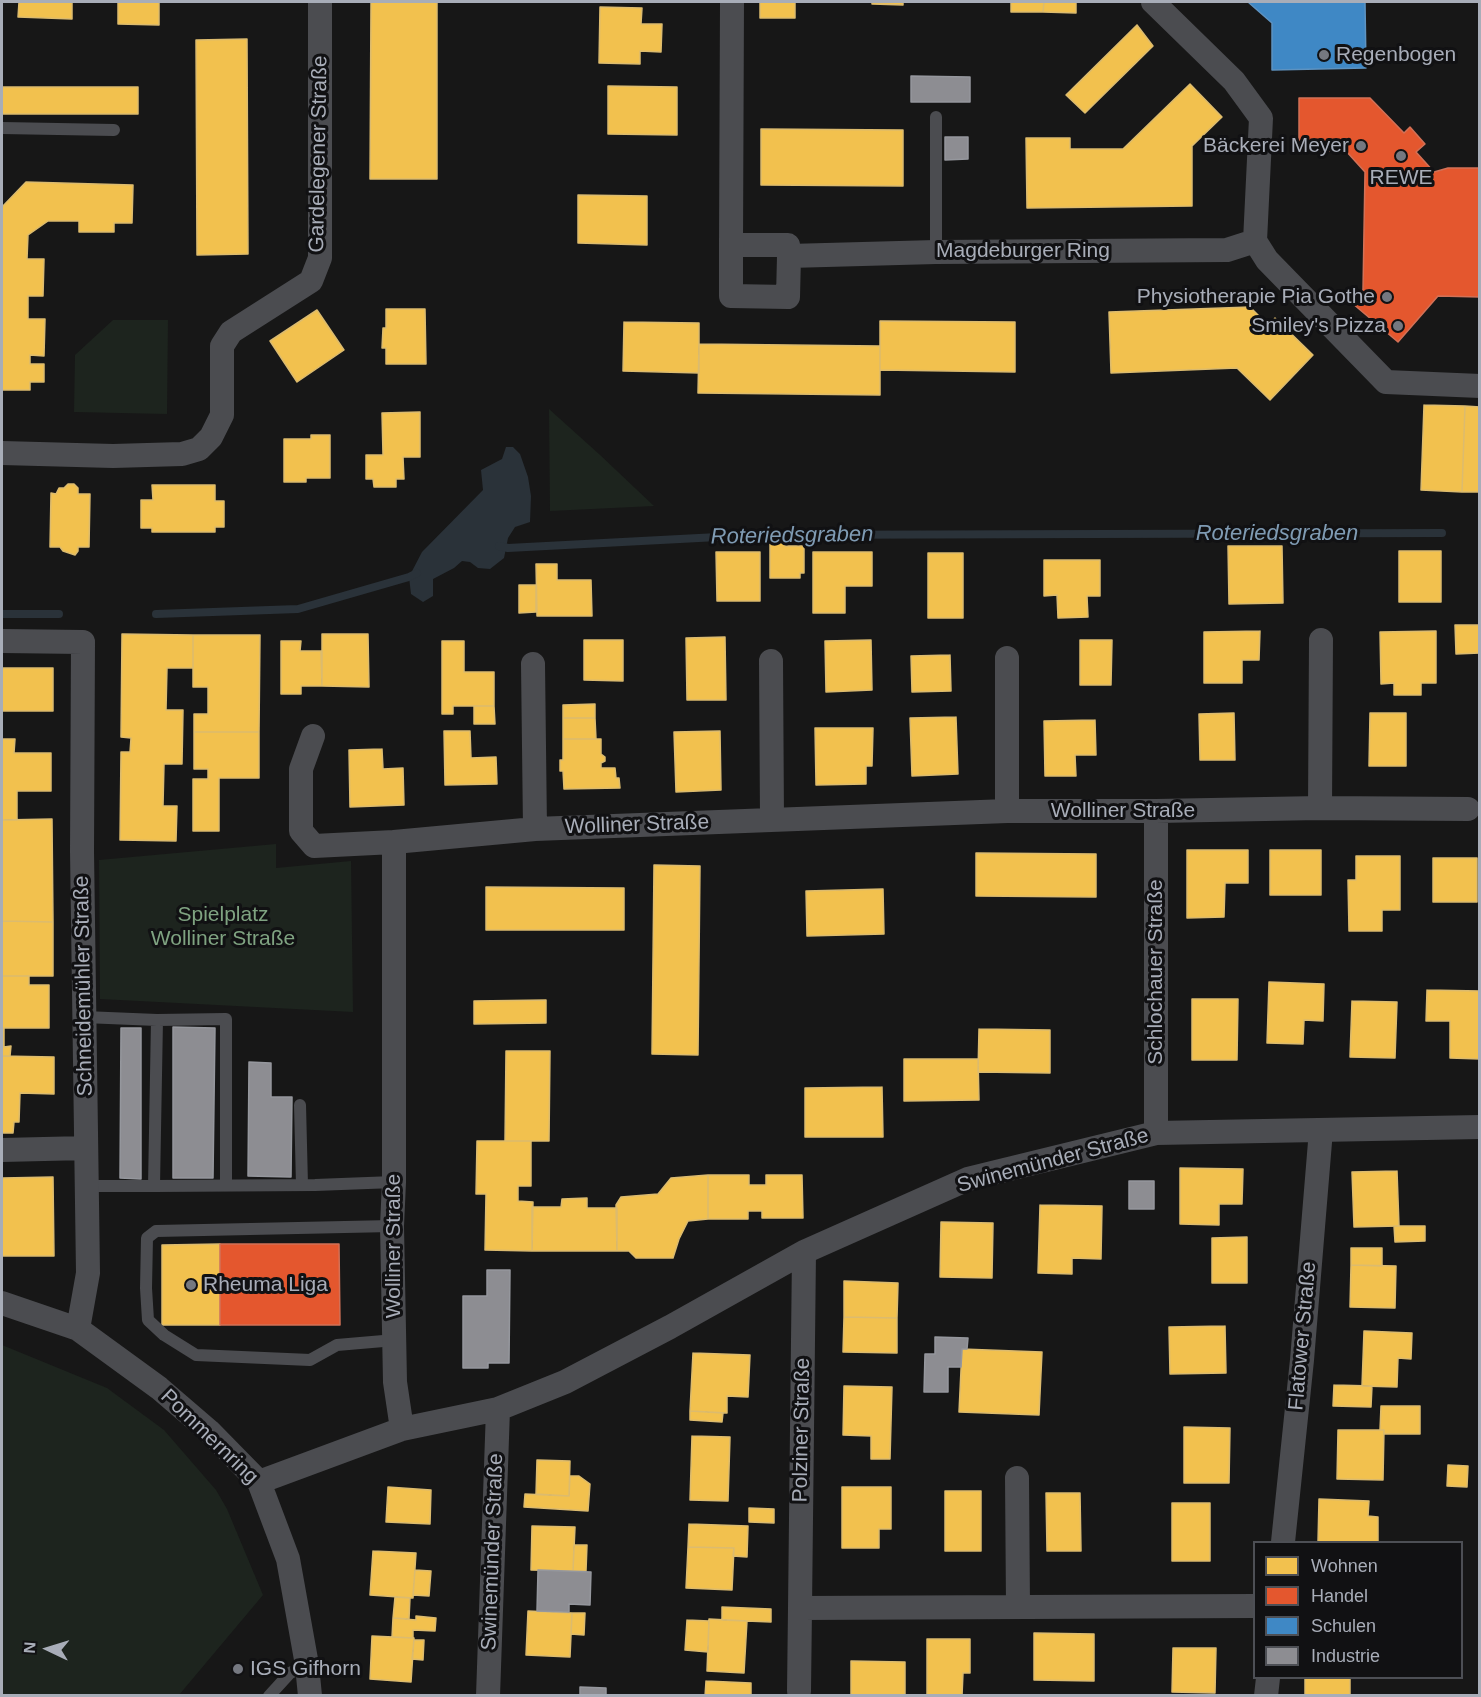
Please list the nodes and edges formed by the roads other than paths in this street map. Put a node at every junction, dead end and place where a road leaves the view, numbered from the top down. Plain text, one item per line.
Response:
1 (321, 2) edge
2 (732, 2) edge
3 (1153, 2) edge
4 (936, 117) dead end
5 (2, 128) edge
6 (114, 130) dead end
7 (1255, 241) junction
8 (731, 245) junction
9 (936, 252) junction
10 (789, 256) junction
11 (1479, 386) edge
12 (2, 453) edge
13 (1321, 640) dead end
14 (2, 641) edge
15 (1006, 658) dead end
16 (771, 661) dead end
17 (533, 664) dead end
18 (313, 736) dead end
19 (1320, 808) junction
20 (1468, 809) dead end
21 (1007, 811) junction
22 (1156, 811) junction
23 (772, 820) junction
24 (535, 829) junction
25 (394, 842) junction
26 (84, 1017) junction
27 (157, 1020) junction
28 (300, 1105) dead end
29 (1479, 1127) edge
30 (1321, 1130) junction
31 (1156, 1133) junction
32 (86, 1148) junction
33 (2, 1150) edge
34 (394, 1182) junction
35 (226, 1184) junction
36 (302, 1185) junction
37 (87, 1186) junction
38 (154, 1186) junction
39 (392, 1226) junction
40 (804, 1252) junction
41 (2, 1303) edge
42 (78, 1329) junction
43 (394, 1340) junction
44 (498, 1409) junction
45 (402, 1429) junction
46 (1017, 1478) dead end
47 (258, 1482) junction
48 (1283, 1541) edge
49 (1253, 1606) edge
50 (1018, 1607) junction
51 (800, 1608) junction
52 (307, 1665) junction
53 (1268, 1679) edge
54 (799, 1691) dead end
55 (269, 1695) edge
56 (309, 1695) edge
57 (488, 1695) edge
58 (1266, 1695) edge

1 - 12 street, Gardelegener Straße
2 - 8 street
3 - 7 street
4 - 9 lane
5 - 6 lane
7 - 9 street, Magdeburger Ring
7 - 11 street
8 - 10 street
8 - 10 street
9 - 10 street, Magdeburger Ring
13 - 19 street
14 - 26 street, Schneidemühler Straße
15 - 21 street
16 - 23 street
17 - 24 street
18 - 25 street
19 - 20 street, Wolliner Straße
19 - 22 street, Wolliner Straße
21 - 22 street, Wolliner Straße
21 - 23 street, Wolliner Straße
22 - 31 street, Schlochauer Straße
23 - 24 street, Wolliner Straße
24 - 25 street, Wolliner Straße
25 - 34 street, Wolliner Straße
26 - 27 lane
26 - 32 street, Schneidemühler Straße
27 - 35 lane
27 - 38 lane
28 - 36 lane
29 - 30 street, Swinemünder Straße
30 - 31 street, Swinemünder Straße
30 - 48 street, Flatower Straße
31 - 40 street, Swinemünder Straße
32 - 33 street
32 - 37 street, Schneidemühler Straße
34 - 36 lane
34 - 39 street, Wolliner Straße
35 - 36 lane
35 - 38 lane
37 - 38 lane
37 - 42 street, Schneidemühler Straße
39 - 43 street, Wolliner Straße
39 - 43 lane
40 - 44 street, Swinemünder Straße
40 - 51 street, Polziner Straße
41 - 42 street, Pommernring
42 - 47 street, Pommernring
43 - 45 street, Wolliner Straße
44 - 45 street, Swinemünder Straße
44 - 57 street, Swinemünder Straße
45 - 47 street, Swinemünder Straße
46 - 50 street
47 - 52 street, Pommernring
49 - 50 street
50 - 51 street
51 - 54 street, Polziner Straße
52 - 55 lane
52 - 56 street, Pommernring
53 - 58 street

